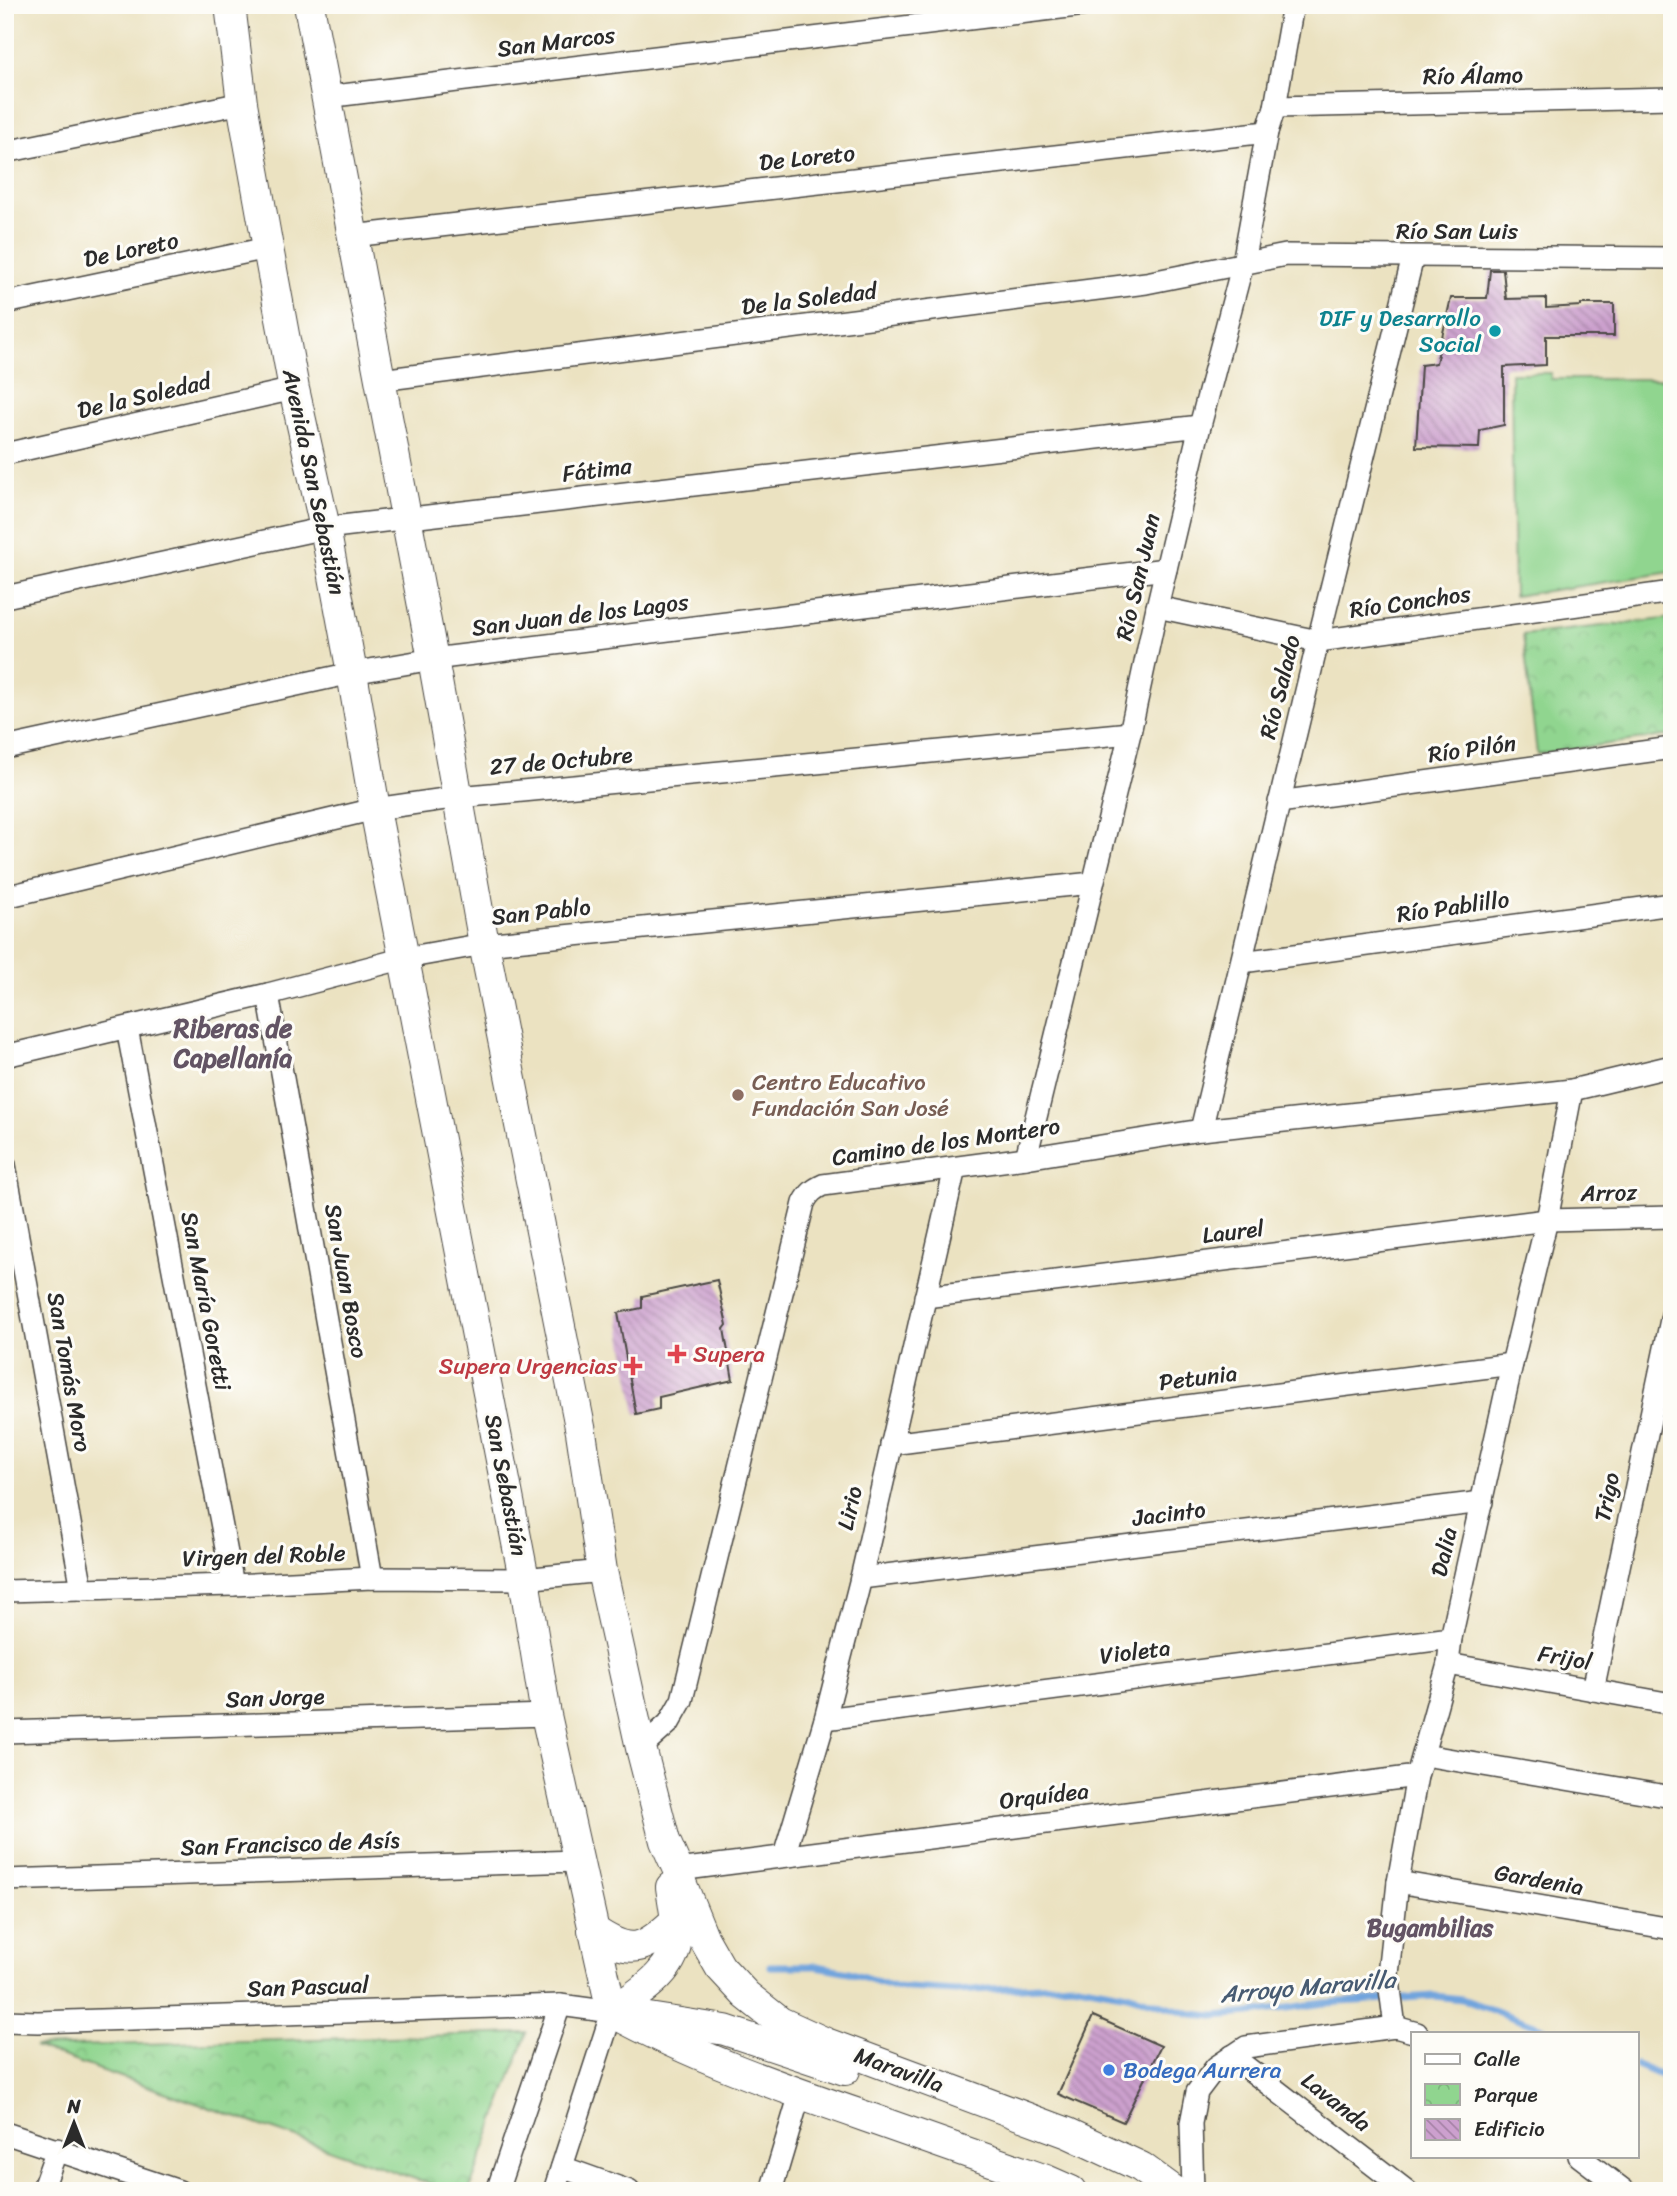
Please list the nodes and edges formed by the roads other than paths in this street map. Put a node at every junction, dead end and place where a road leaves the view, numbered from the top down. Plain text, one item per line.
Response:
1 (230, 5) edge
2 (309, 5) edge
3 (1085, 5) edge
4 (1293, 5) edge
5 (326, 97) junction
6 (1672, 98) edge
7 (242, 103) junction
8 (1275, 107) junction
9 (1267, 132) junction
10 (5, 152) edge
11 (352, 236) junction
12 (268, 248) junction
13 (1413, 257) junction
14 (1672, 257) edge
15 (1243, 263) junction
16 (5, 303) edge
17 (380, 380) junction
18 (294, 388) junction
19 (1200, 426) junction
20 (5, 454) edge
21 (405, 519) junction
22 (325, 528) junction
23 (1166, 569) junction
24 (1672, 592) edge
25 (5, 597) edge
26 (1157, 607) junction
27 (1318, 641) junction
28 (433, 659) junction
29 (352, 673) junction
30 (1130, 733) junction
31 (5, 748) edge
32 (1672, 748) edge
33 (458, 797) junction
34 (1279, 802) junction
35 (375, 809) junction
36 (1093, 883) junction
37 (5, 897) edge
38 (1672, 904) edge
39 (484, 944) junction
40 (405, 958) junction
41 (1242, 962) junction
42 (268, 994) junction
43 (127, 1028) junction
44 (5, 1056) edge
45 (1672, 1066) edge
46 (1572, 1090) junction
47 (1201, 1130) junction
48 (1026, 1158) junction
49 (5, 1165) edge
50 (955, 1168) junction
51 (1672, 1217) edge
52 (1547, 1220) junction
53 (925, 1297) junction
54 (1672, 1315) edge
55 (1512, 1364) junction
56 (891, 1444) junction
57 (1482, 1502) junction
58 (602, 1571) junction
59 (372, 1578) junction
60 (861, 1578) junction
61 (524, 1580) junction
62 (233, 1585) junction
63 (82, 1588) junction
64 (5, 1591) edge
65 (1451, 1638) junction
66 (1448, 1664) junction
67 (1593, 1690) junction
68 (1672, 1704) edge
69 (546, 1715) junction
70 (825, 1719) junction
71 (5, 1732) edge
72 (640, 1748) junction
73 (1424, 1755) junction
74 (1417, 1776) junction
75 (1672, 1797) edge
76 (665, 1840) junction
77 (784, 1856) junction
78 (577, 1861) junction
79 (680, 1878) junction
80 (5, 1880) edge
81 (1398, 1882) junction
82 (675, 1921) junction
83 (1672, 1929) edge
84 (593, 1930) junction
85 (560, 2005) junction
86 (612, 2012) junction
87 (5, 2021) edge
88 (1395, 2021) junction
89 (1415, 2032) edge
90 (1232, 2056) junction
91 (914, 2076) junction
92 (800, 2094) junction
93 (5, 2133) edge
94 (57, 2149) junction
95 (1582, 2158) edge
96 (562, 2167) junction
97 (42, 2191) edge
98 (179, 2191) edge
99 (497, 2191) edge
100 (554, 2191) edge
101 (629, 2191) edge
102 (771, 2191) edge
103 (1071, 2191) edge
104 (1174, 2191) edge
105 (1193, 2191) edge
106 (1407, 2191) edge
107 (1625, 2191) edge

1 - 7 main road, Avenida San Sebastián
2 - 5 main road
3 - 5 street, San Marcos
4 - 8 street, Río San Juan
5 - 11 main road
6 - 8 street, Río Álamo
7 - 10 street
7 - 12 main road, Avenida San Sebastián
8 - 9 street, Río San Juan
9 - 11 street, De Loreto
9 - 15 street, Río San Juan
11 - 17 main road
12 - 16 street, De Loreto
12 - 18 main road, Avenida San Sebastián
13 - 14 street, Río San Luis
13 - 15 street, Río San Luis
13 - 27 street, Río Salado
15 - 17 street, De la Soledad
15 - 19 street, Río San Juan
17 - 21 main road
18 - 20 street, De la Soledad
18 - 22 main road, Avenida San Sebastián
19 - 21 street, Fátima
19 - 23 street, Río San Juan
21 - 22 street, Fátima
21 - 28 main road
22 - 25 street, Fátima
22 - 29 main road, Avenida San Sebastián
23 - 26 street, Río San Juan
23 - 28 street, San Juan de los Lagos
24 - 27 street, Río Conchos
26 - 27 street, Río Conchos
26 - 30 street, Río San Juan
27 - 34 street, Río Salado
28 - 29 street, San Juan de los Lagos
28 - 33 main road
29 - 31 street, San Juan de los Lagos
29 - 35 main road, Avenida San Sebastián
30 - 33 street, 27 de Octubre
30 - 36 street, Río San Juan
32 - 34 street, Río Pilón
33 - 35 street, 27 de Octubre
33 - 39 main road
34 - 41 street, Río Salado
35 - 37 street, 27 de Octubre
35 - 40 main road, Avenida San Sebastián
36 - 39 street, San Pablo
36 - 48 street, Río San Juan
38 - 41 street, Río Pablillo
39 - 40 street, San Pablo
39 - 58 main road
40 - 42 street, San Pablo
40 - 61 main road, San Sebastián
41 - 47 street, Río Salado
42 - 43 street, San Pablo
42 - 59 street, San Juan Bosco
43 - 44 street, San Pablo
43 - 62 street, San María Goretti
45 - 46 street, Camino de los Montero
46 - 47 street, Camino de los Montero
46 - 52 street, Dalia
47 - 48 street, Camino de los Montero
48 - 50 street, Camino de los Montero
49 - 63 street, San Tomás Moro
50 - 53 street, Lirio
50 - 72 street, Camino de los Montero
51 - 52 street, Arroz
52 - 53 street, Laurel
52 - 55 street, Dalia
53 - 56 street, Lirio
54 - 67 street, Trigo
55 - 56 street, Petunia
55 - 57 street, Dalia
56 - 60 street, Lirio
57 - 60 street, Jacinto
57 - 65 street, Dalia
58 - 61 street, Virgen del Roble
58 - 72 main road
59 - 61 street, Virgen del Roble
59 - 62 street, Virgen del Roble
60 - 70 street, Lirio
61 - 69 main road, San Sebastián
62 - 63 street, Virgen del Roble
63 - 64 street, Virgen del Roble
65 - 66 street, Dalia
65 - 70 street, Violeta
66 - 67 street, Frijol
66 - 73 street, Dalia
67 - 68 street, Frijol
69 - 71 street, San Jorge
69 - 78 main road, San Sebastián
70 - 77 street, Lirio
72 - 76 main road
73 - 74 street, Dalia
73 - 75 street
74 - 77 street, Orquídea
74 - 81 street, Dalia
76 - 79 main road
76 - 82 main road
77 - 79 street, Orquídea
78 - 80 street, San Francisco de Asís
78 - 84 main road, San Sebastián
79 - 91 main road, Maravilla
81 - 83 street, Gardenia
81 - 88 street, Dalia
82 - 84 main road
82 - 86 main road
84 - 86 main road, San Sebastián
85 - 86 street, San Pascual
85 - 87 street, San Pascual
85 - 99 street
86 - 91 main road
86 - 92 main road
86 - 96 street
88 - 89 street
88 - 90 street
90 - 105 street
90 - 106 street, Lavanda
91 - 104 main road, Maravilla
92 - 102 street
92 - 103 main road
93 - 94 street
94 - 97 street
94 - 98 street
95 - 107 street
96 - 100 street
96 - 101 street

